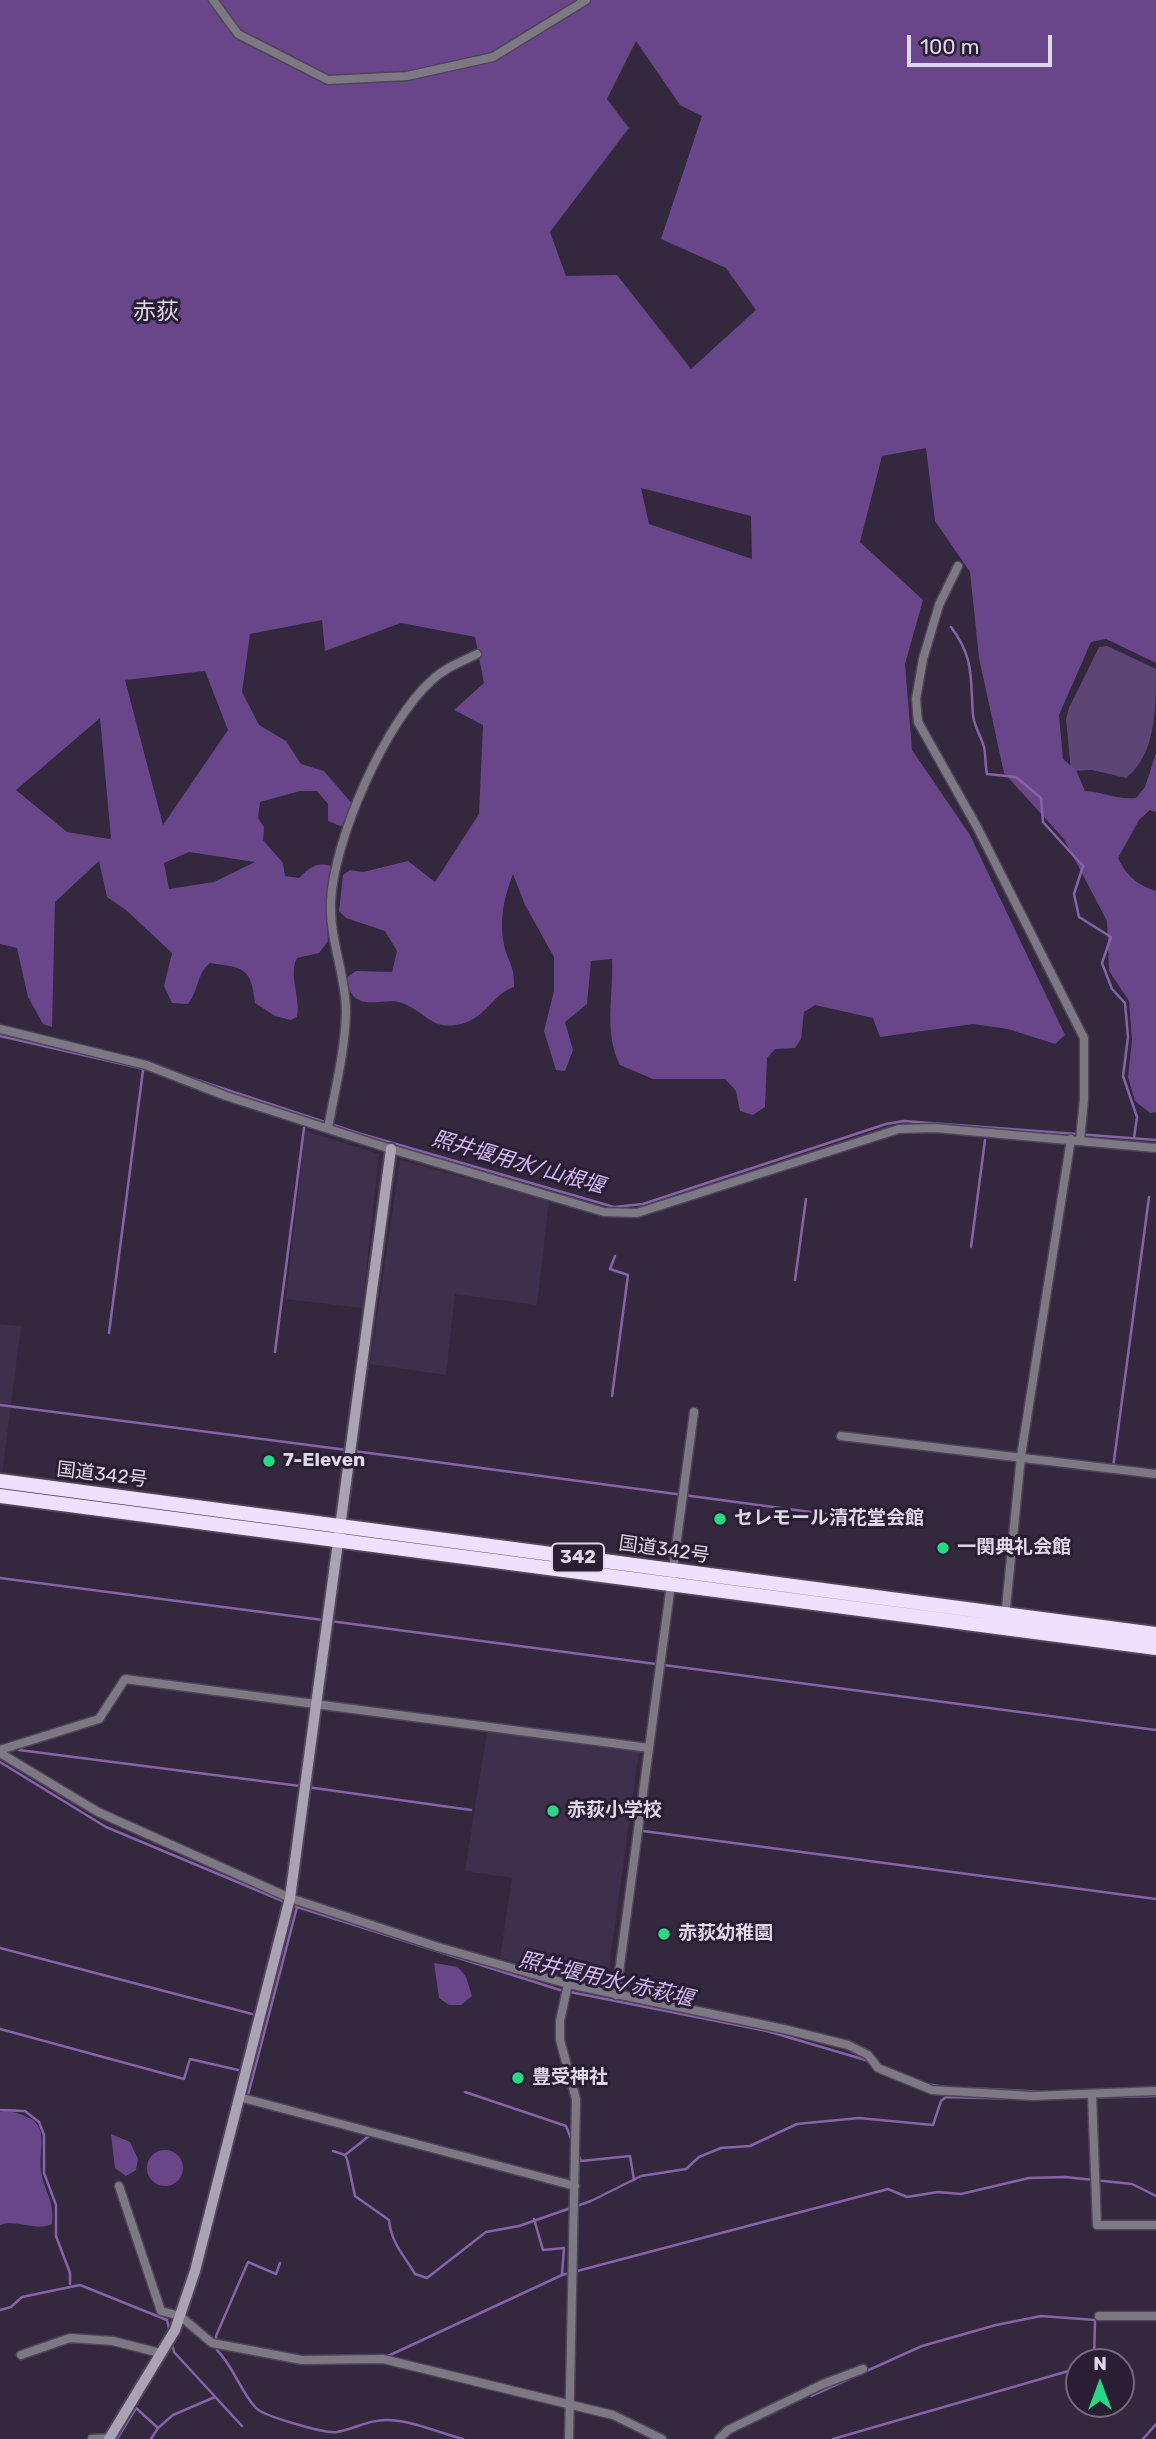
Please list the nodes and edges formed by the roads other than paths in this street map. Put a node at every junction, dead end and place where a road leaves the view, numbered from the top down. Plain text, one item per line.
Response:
1 (213, 0) edge
2 (586, 0) edge
3 (958, 566) dead end
4 (477, 654) dead end
5 (0, 1029) edge
6 (328, 1128) junction
7 (1076, 1139) junction
8 (1156, 1148) edge
9 (391, 1149) junction
10 (694, 1412) dead end
11 (841, 1436) dead end
12 (1021, 1456) junction
13 (1156, 1474) edge
14 (0, 1481) edge
15 (0, 1496) edge
16 (340, 1534) junction
17 (671, 1578) junction
18 (1005, 1622) junction
19 (1156, 1634) edge
20 (1156, 1648) edge
21 (318, 1704) junction
22 (649, 1748) junction
23 (0, 1751) edge
24 (290, 1898) junction
25 (568, 1984) junction
26 (616, 1995) junction
27 (1156, 2091) edge
28 (1093, 2095) junction
29 (239, 2097) junction
30 (118, 2186) dead end
31 (575, 2186) junction
32 (1156, 2225) edge
33 (180, 2316) junction
34 (1099, 2316) dead end
35 (1156, 2316) edge
36 (160, 2353) junction
37 (21, 2355) dead end
38 (863, 2369) dead end
39 (568, 2406) junction
40 (109, 2438) edge
41 (92, 2439) edge
42 (569, 2439) edge
43 (662, 2439) edge
44 (719, 2439) edge

1 - 2 street
3 - 7 street
4 - 6 street
5 - 6 street
6 - 9 street
7 - 8 street
7 - 9 street
7 - 12 street
9 - 16 street
10 - 17 street
11 - 12 street
12 - 13 street
12 - 18 street
14 - 16 highway, 国道342号 / 342
15 - 16 highway, 国道342号 / 342
16 - 17 highway, 国道342号 / 342
16 - 21 street
17 - 18 highway, 国道342号 / 342
17 - 22 street
18 - 19 highway, 国道342号 / 342
18 - 20 highway, 国道342号 / 342
21 - 22 street
21 - 23 street
21 - 24 street
22 - 26 street
23 - 24 street
24 - 25 street
24 - 29 street
25 - 26 street
25 - 31 street
26 - 28 street
27 - 28 street
28 - 32 street
29 - 31 street
29 - 33 street
30 - 33 street
31 - 39 street
33 - 36 street
33 - 39 street
34 - 35 street
36 - 37 street
36 - 40 street
38 - 44 street
39 - 42 street
39 - 43 street
40 - 41 street

